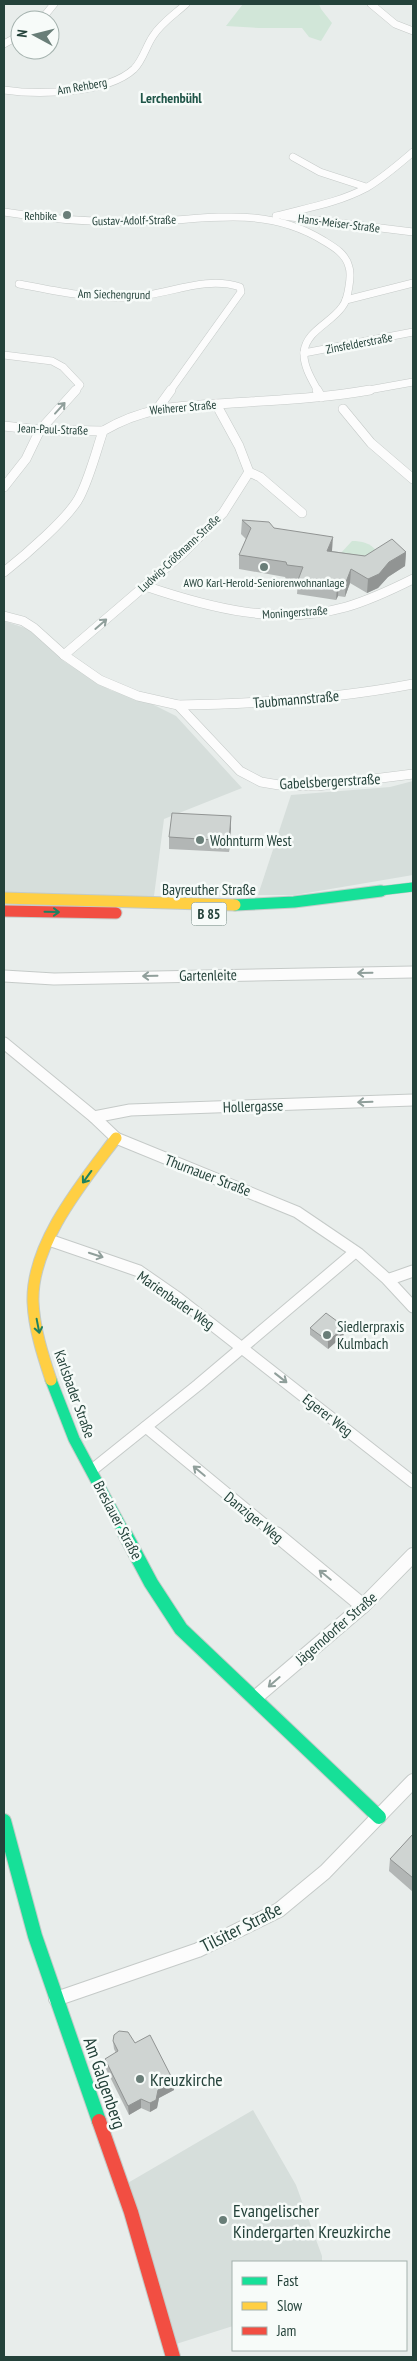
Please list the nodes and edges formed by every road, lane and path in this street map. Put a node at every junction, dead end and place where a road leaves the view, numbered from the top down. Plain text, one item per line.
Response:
1 (186, 4) edge
2 (370, 4) edge
3 (413, 31) edge
4 (4, 90) edge
5 (413, 152) edge
6 (293, 158) dead end
7 (366, 187) junction
8 (4, 212) edge
9 (276, 216) junction
10 (264, 217) junction
11 (413, 232) edge
12 (413, 283) edge
13 (19, 284) dead end
14 (346, 300) junction
15 (413, 332) edge
16 (304, 353) junction
17 (4, 355) edge
18 (413, 382) edge
19 (321, 398) junction
20 (216, 404) junction
21 (158, 408) junction
22 (343, 409) dead end
23 (4, 426) edge
24 (40, 430) junction
25 (103, 431) junction
26 (249, 472) junction
27 (413, 479) edge
28 (4, 486) edge
29 (302, 514) dead end
30 (4, 572) edge
31 (413, 579) edge
32 (145, 586) junction
33 (4, 616) edge
34 (64, 656) junction
35 (413, 684) edge
36 (178, 705) junction
37 (413, 774) edge
38 (413, 887) edge
39 (413, 897) edge
40 (4, 898) edge
41 (4, 911) edge
42 (413, 972) edge
43 (4, 976) edge
44 (4, 1043) edge
45 (413, 1100) edge
46 (94, 1117) junction
47 (116, 1138) junction
48 (49, 1240) junction
49 (356, 1252) junction
50 (413, 1271) edge
51 (390, 1279) junction
52 (413, 1307) edge
53 (242, 1348) junction
54 (146, 1427) junction
55 (92, 1470) junction
56 (413, 1482) edge
57 (413, 1555) edge
58 (362, 1606) junction
59 (255, 1698) junction
60 (413, 1781) edge
61 (378, 1817) junction
62 (4, 1820) edge
63 (56, 2000) junction
64 (173, 2357) edge

1 - 4 street, Am Rehberg
2 - 3 street
5 - 7 street
6 - 7 street
7 - 9 street
8 - 10 street, Gustav-Adolf-Straße
9 - 10 street, Hans-Meiser-Straße
9 - 11 street, Hans-Meiser-Straße
10 - 14 street
12 - 14 street
13 - 21 street, Am Siechengrund
14 - 16 street
15 - 16 street, Zinsfelderstraße
16 - 19 street
24 -> 17 street
18 - 19 street, Weiherer Straße
19 - 20 street, Weiherer Straße
20 - 21 street, Weiherer Straße
20 - 26 street
21 - 25 street, Weiherer Straße
22 - 27 street
23 - 24 street, Jean-Paul-Straße
24 - 25 street, Jean-Paul-Straße
24 - 28 street
25 - 30 street
26 - 29 street
26 - 32 street, Ludwig-Crößmann-Straße
31 - 32 street, Moningerstraße
34 -> 32 street, Ludwig-Crößmann-Straße
33 - 34 street
34 - 36 street
35 - 36 street, Taubmannstraße
36 - 37 street, Gabelsbergerstraße
38 - 40 street, Bayreuther Straße / B 85
41 -> 39 street, Bayreuther Straße / B 85
42 -> 43 street, Gartenleite
44 - 46 street, Thurnauer Straße
45 -> 46 street, Hollergasse
46 - 47 street, Thurnauer Straße
47 -> 48 street, Karlsbader Straße
47 - 49 street, Thurnauer Straße
48 -> 53 street, Marienbader Weg
48 -> 55 street, Karlsbader Straße
49 - 51 street, Thurnauer Straße
49 - 53 street, Breslauer Straße
50 - 51 street
51 - 52 street, Thurnauer Straße
53 - 54 street, Breslauer Straße
53 -> 56 street, Egerer Weg
54 - 55 street, Breslauer Straße
58 -> 54 street, Danziger Weg
55 - 59 street, Breslauer Straße
57 - 58 street, Jägerndorfer Straße
58 -> 59 street, Jägerndorfer Straße
59 - 61 street, Breslauer Straße
60 - 61 street, Tilsiter Straße
61 - 63 street, Tilsiter Straße
62 - 63 street, Am Galgenberg
63 - 64 street, Am Galgenberg

